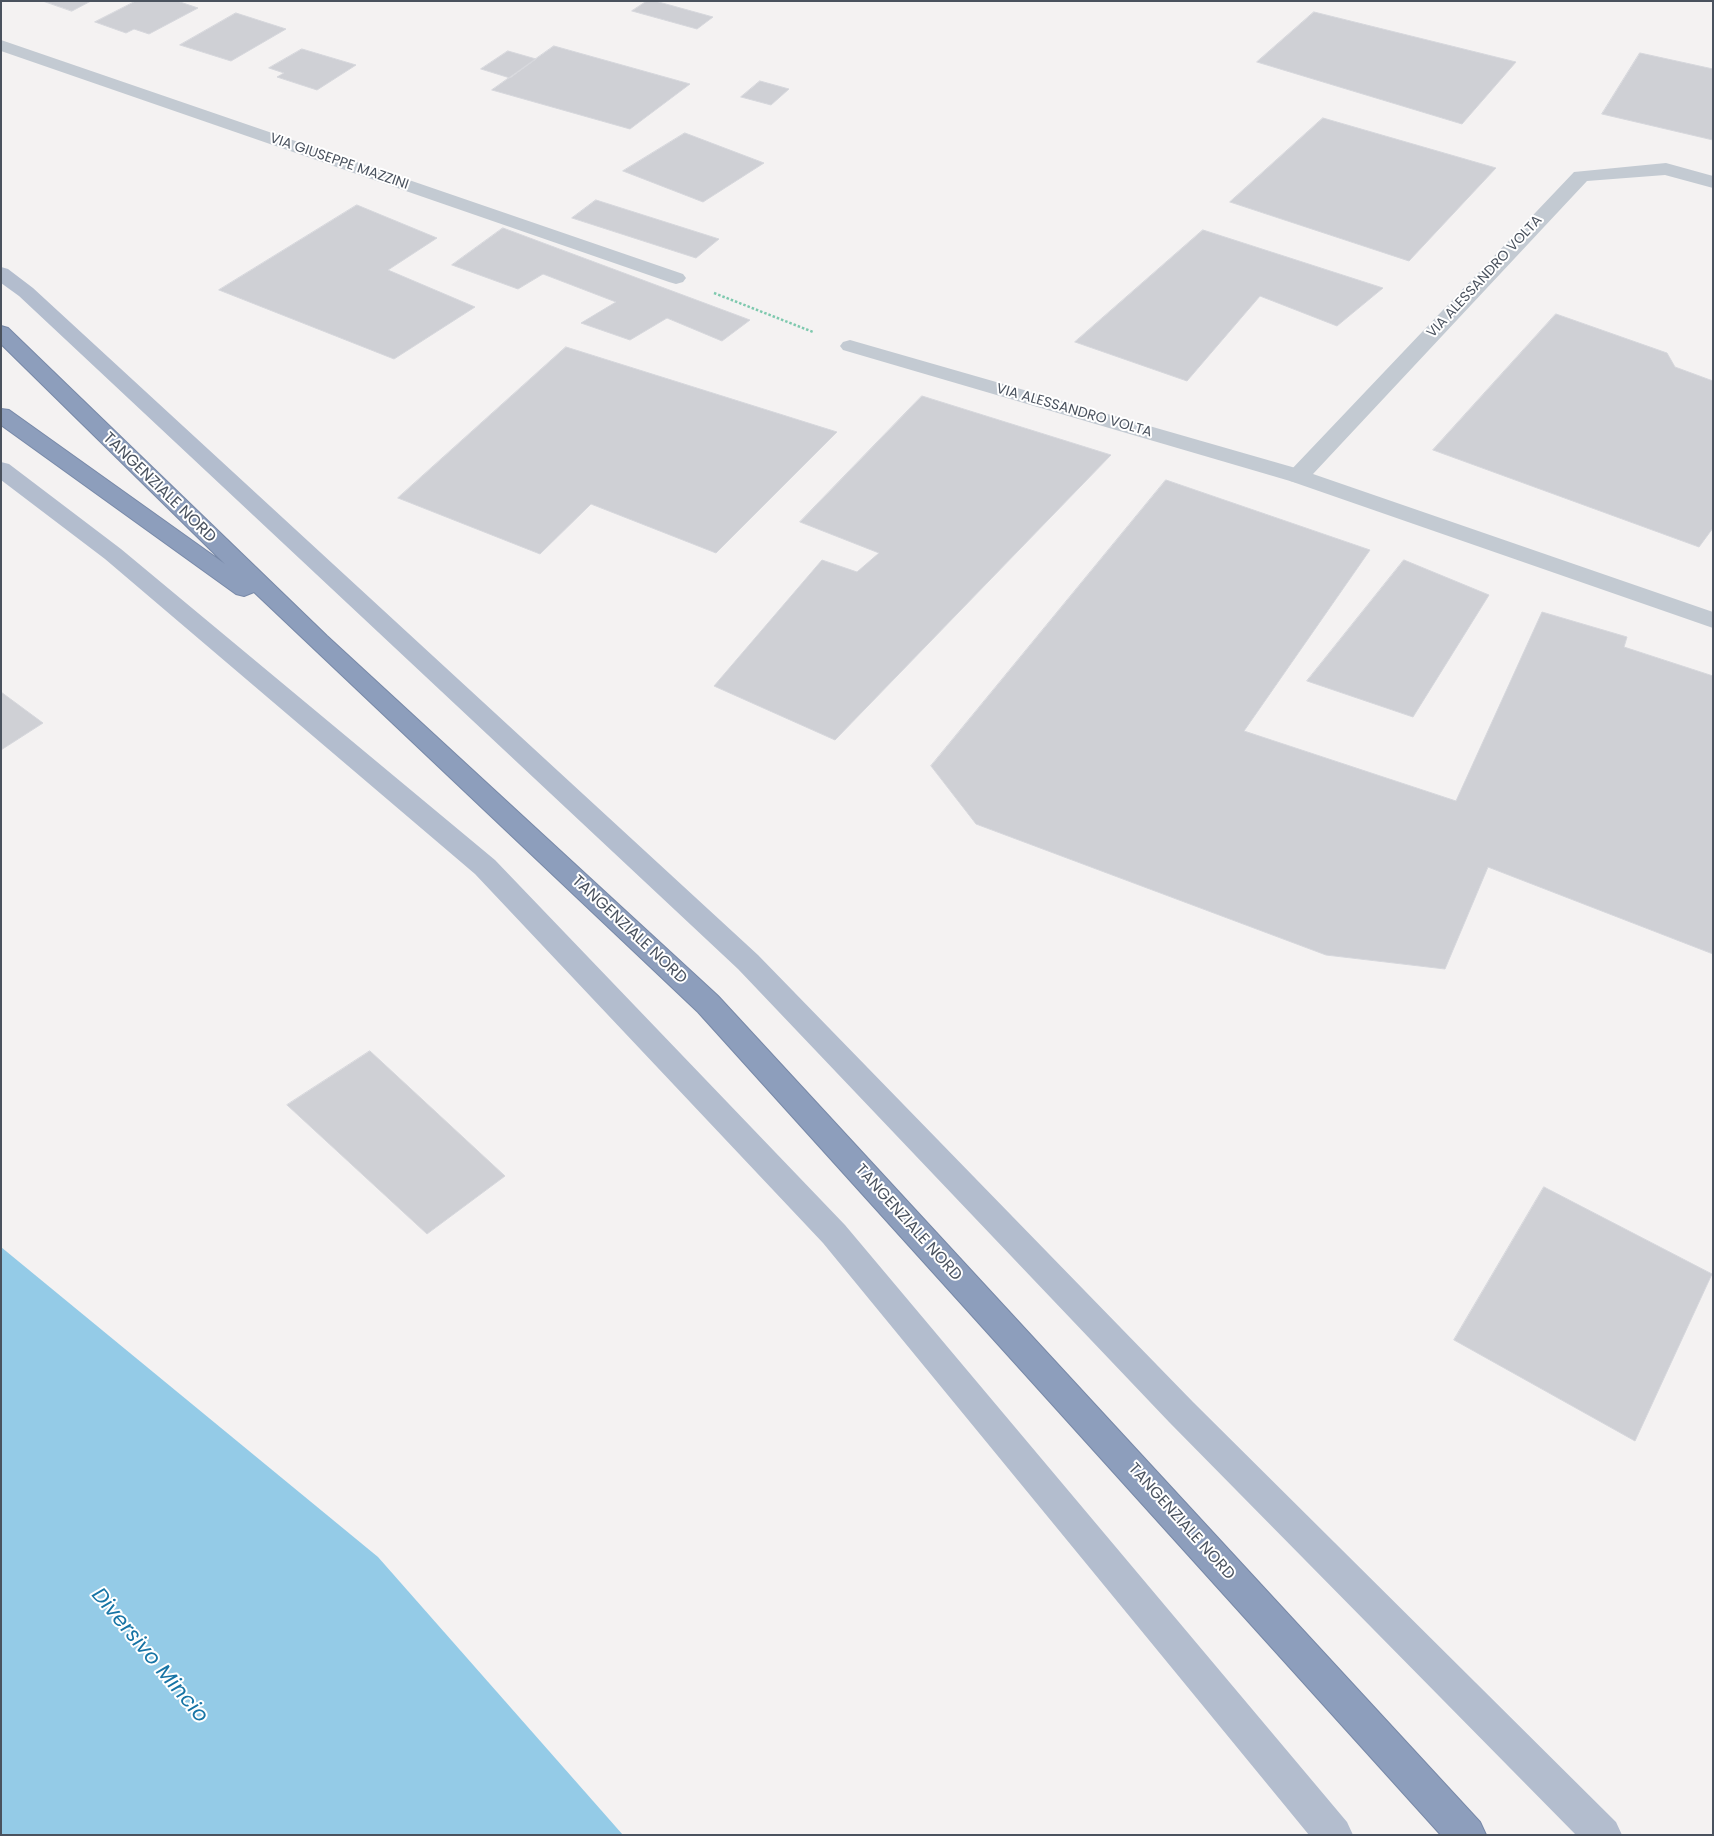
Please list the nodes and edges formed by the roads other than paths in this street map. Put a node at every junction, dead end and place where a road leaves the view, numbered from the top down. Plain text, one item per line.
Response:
1 (1, 45) edge
2 (1713, 182) edge
3 (1, 273) edge
4 (676, 278) road end
5 (1, 332) edge
6 (850, 346) road end
7 (1, 415) edge
8 (1, 469) edge
9 (1298, 476) junction
10 (1713, 620) edge
11 (318, 642) junction
12 (1334, 1835) edge
13 (1467, 1835) edge
14 (1603, 1835) edge

1 - 4 street, VIA GIUSEPPE MAZZINI
2 - 9 street, VIA ALESSANDRO VOLTA
3 - 14 main road
5 - 11 highway, TANGENZIALE NORD
6 - 9 street, VIA ALESSANDRO VOLTA
7 - 11 highway, TANGENZIALE NORD
8 - 12 main road
9 - 10 street, VIA ALESSANDRO VOLTA
11 - 13 highway, TANGENZIALE NORD

